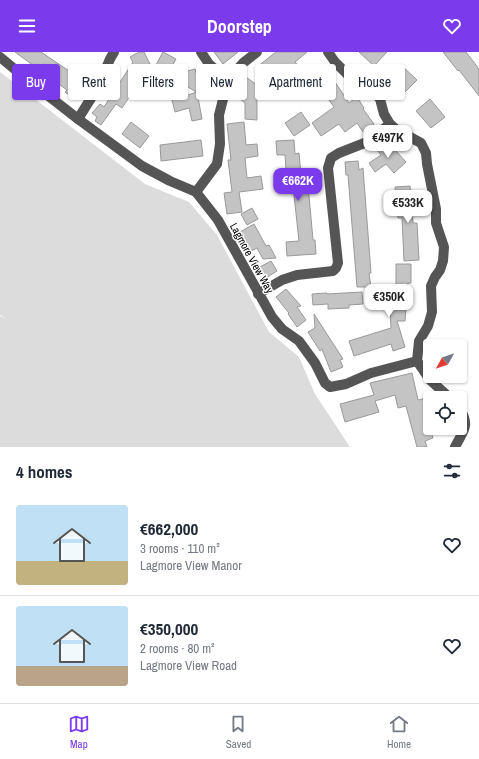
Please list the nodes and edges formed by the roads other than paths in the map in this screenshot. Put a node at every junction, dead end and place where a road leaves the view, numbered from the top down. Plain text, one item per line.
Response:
1 (114, 52) edge
2 (201, 52) edge
3 (257, 52) edge
4 (328, 52) edge
5 (0, 57) edge
6 (209, 64) edge
7 (242, 64) edge
8 (223, 100) edge
9 (78, 119) junction
10 (390, 124) junction
11 (196, 192) junction
12 (258, 294) junction
13 (417, 361) junction
14 (442, 391) edge
15 (461, 435) edge
16 (455, 447) edge

1 - 9 street
2 - 6 street
3 - 7 street
4 - 10 street
5 - 9 street
8 - 11 street
9 - 11 street
10 - 12 street
10 - 13 street
11 - 12 street, Lagmore View Way
12 - 13 street, Lagmore View Way
13 - 14 street
15 - 16 street

